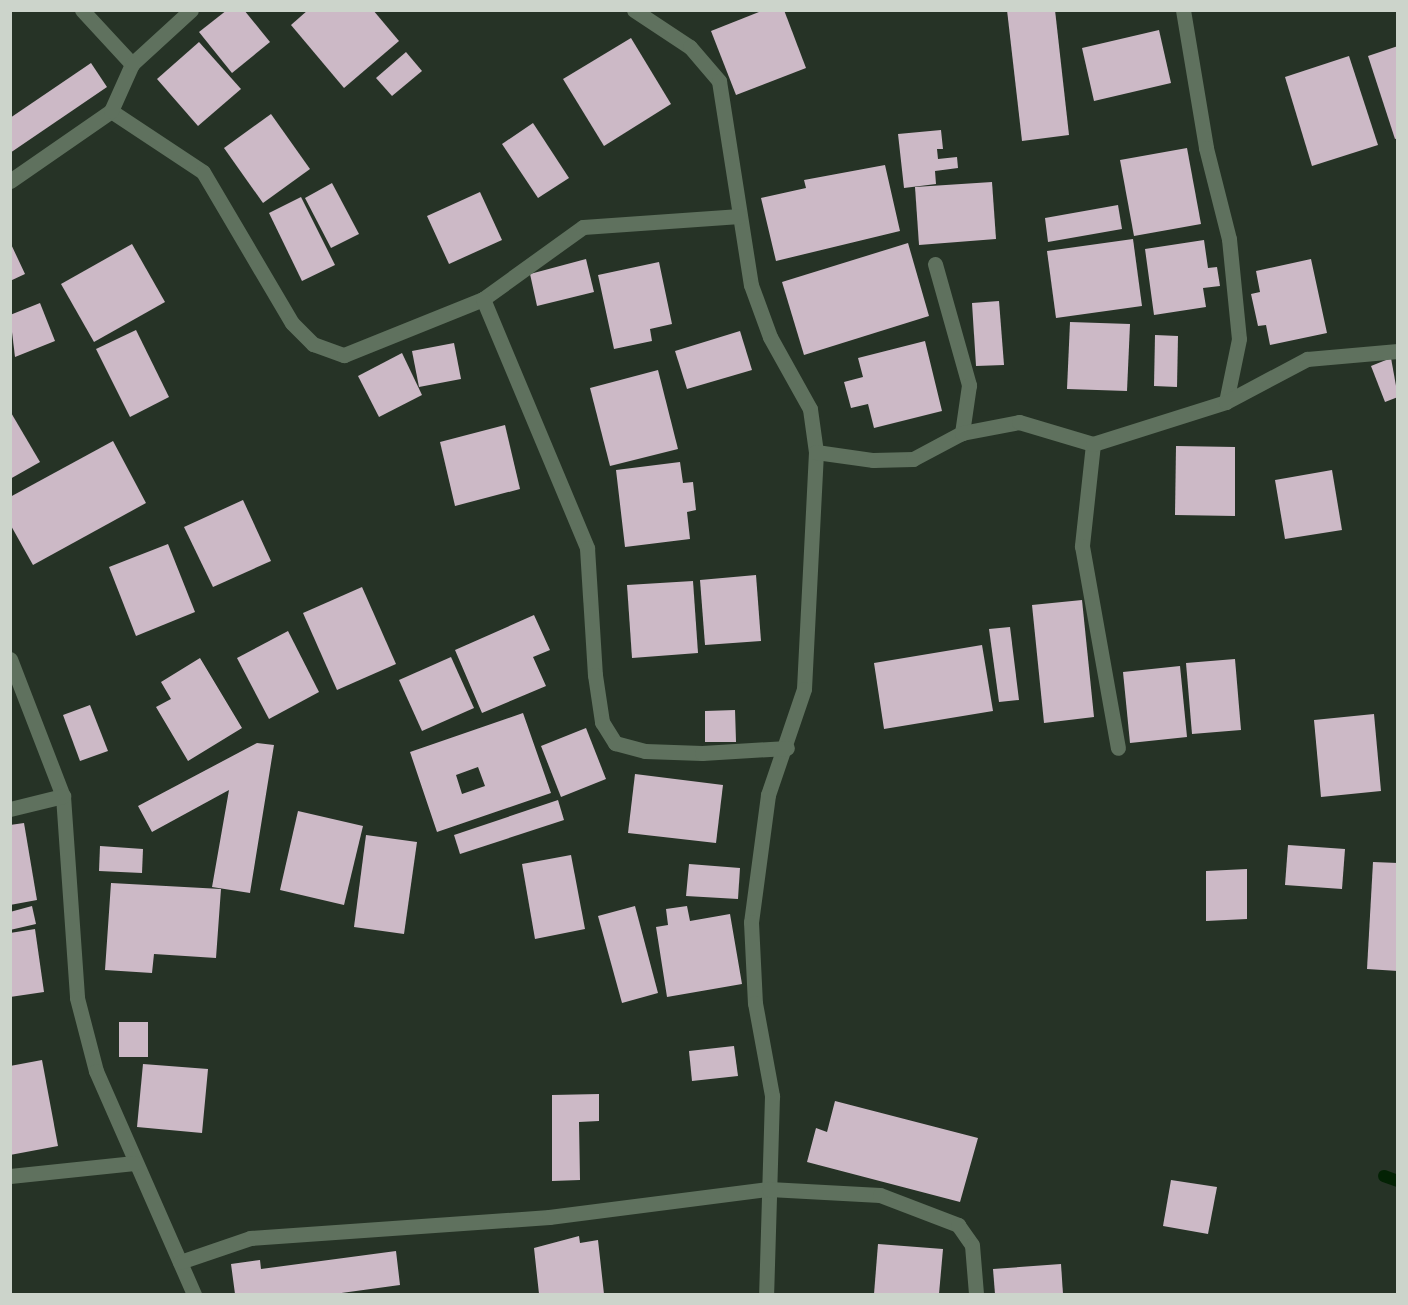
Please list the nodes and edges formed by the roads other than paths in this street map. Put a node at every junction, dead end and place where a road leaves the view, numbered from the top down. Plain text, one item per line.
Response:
1 (82, 10) edge
2 (191, 10) edge
3 (634, 10) edge
4 (1183, 10) edge
5 (132, 64) junction
6 (111, 111) junction
7 (10, 181) edge
8 (740, 216) junction
9 (935, 264) dead end
10 (483, 299) junction
11 (1398, 351) edge
12 (1226, 402) junction
13 (962, 433) junction
14 (1093, 444) junction
15 (816, 452) junction
16 (10, 659) edge
17 (787, 748) junction
18 (1118, 748) dead end
19 (63, 796) junction
20 (10, 809) edge
21 (134, 1163) junction
22 (10, 1176) edge
23 (769, 1190) junction
24 (180, 1262) junction
25 (194, 1294) edge
26 (766, 1294) edge
27 (976, 1294) edge

1 - 5 street
2 - 5 street
3 - 8 street
4 - 12 street
5 - 6 street
6 - 7 street
6 - 10 street
8 - 10 street
8 - 15 street
9 - 13 street
10 - 17 street
11 - 12 street
12 - 14 street
13 - 14 street
13 - 15 street
14 - 18 street
15 - 17 street
16 - 19 street
17 - 23 street
19 - 20 street
19 - 21 street
21 - 22 street
21 - 24 street
23 - 24 street
23 - 26 street
23 - 27 street
24 - 25 street

